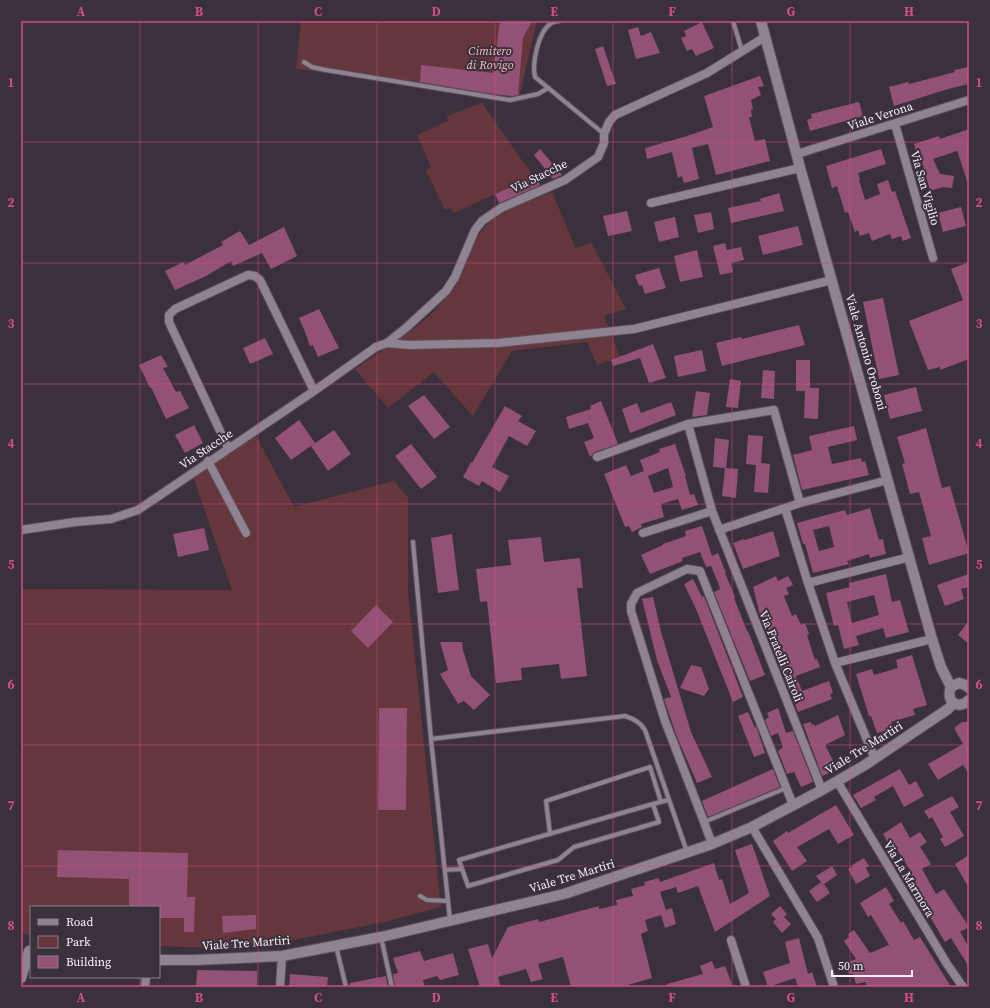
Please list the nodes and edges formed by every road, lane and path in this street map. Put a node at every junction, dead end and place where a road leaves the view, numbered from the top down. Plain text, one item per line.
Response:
1 (558, 21) edge
2 (733, 21) edge
3 (761, 21) edge
4 (766, 37) junction
5 (743, 51) junction
6 (304, 62) dead end
7 (548, 88) junction
8 (969, 100) edge
9 (895, 124) junction
10 (604, 134) junction
11 (797, 154) junction
12 (800, 168) junction
13 (651, 202) dead end
14 (933, 258) dead end
15 (832, 280) junction
16 (387, 343) junction
17 (314, 391) junction
18 (688, 424) junction
19 (228, 448) junction
20 (596, 457) dead end
21 (208, 462) junction
22 (888, 480) junction
23 (800, 503) junction
24 (785, 508) junction
25 (712, 511) junction
26 (21, 530) edge
27 (719, 530) junction
28 (246, 533) dead end
29 (643, 533) dead end
30 (413, 542) dead end
31 (910, 557) junction
32 (808, 583) junction
33 (932, 639) junction
34 (835, 663) junction
35 (951, 687) junction
36 (969, 688) edge
37 (969, 700) edge
38 (954, 703) junction
39 (431, 739) junction
40 (875, 759) junction
41 (837, 781) junction
42 (786, 788) junction
43 (822, 790) junction
44 (668, 800) junction
45 (661, 802) junction
46 (653, 804) junction
47 (793, 805) junction
48 (704, 822) junction
49 (752, 827) junction
50 (550, 834) junction
51 (712, 844) junction
52 (687, 852) junction
53 (462, 869) junction
54 (445, 870) junction
55 (420, 896) dead end
56 (448, 901) junction
57 (450, 921) junction
58 (381, 937) junction
59 (731, 940) dead end
60 (336, 945) junction
61 (27, 950) edge
62 (282, 956) junction
63 (160, 960) edge
64 (21, 978) edge
65 (280, 987) edge
66 (346, 987) edge
67 (392, 987) edge
68 (746, 987) edge
69 (834, 987) edge
70 (963, 987) edge

1 - 7 lane
2 - 5 lane
3 - 4 main road, Viale Antonio Oroboni
4 - 5 street, Via Stacche
4 - 11 main road, Viale Antonio Oroboni
5 - 10 street, Via Stacche
6 - 7 lane
7 - 10 lane
8 - 9 street, Viale Verona
9 - 11 street, Viale Verona
9 - 14 street, Via San Vigilio
10 - 16 street, Via Stacche
11 - 12 main road, Viale Antonio Oroboni
12 - 13 street
12 - 15 main road, Viale Antonio Oroboni
15 - 16 street
15 - 22 main road, Viale Antonio Oroboni
16 - 17 street, Via Stacche
17 - 19 street, Via Stacche
17 - 19 street
18 - 20 street
18 - 23 street
18 - 25 street, Via Fratelli Cairoli
19 - 21 street, Via Stacche
21 - 26 street, Via Stacche
21 - 28 street
22 - 23 street
22 - 31 main road, Viale Antonio Oroboni
23 - 24 street
24 - 27 street
24 - 32 street
25 - 27 street, Via Fratelli Cairoli
25 - 29 street
27 - 43 street, Via Fratelli Cairoli
30 - 39 lane
31 - 32 street
31 - 33 main road, Viale Antonio Oroboni
32 - 34 street
33 - 34 street
33 - 35 main road, Viale Antonio Oroboni
34 - 40 street
35 - 36 main road
35 - 38 main road, Viale Antonio Oroboni
37 - 38 main road
38 - 40 main road, Viale Tre Martiri
39 - 44 lane
39 - 54 lane
40 - 41 main road, Viale Tre Martiri
41 - 43 main road, Viale Tre Martiri
41 - 70 street, Via La Marmora
42 - 47 street
42 - 48 lane
42 - 48 street
43 - 47 main road, Viale Tre Martiri
44 - 45 lane
44 - 52 lane
45 - 46 lane
45 - 50 lane
46 - 50 lane
46 - 53 lane
47 - 49 main road, Viale Tre Martiri
48 - 51 street
49 - 51 main road, Viale Tre Martiri
49 - 69 street
50 - 53 lane
51 - 52 main road, Viale Tre Martiri
52 - 57 main road, Viale Tre Martiri
53 - 54 lane
54 - 56 lane
55 - 56 lane
56 - 57 lane
57 - 58 main road, Viale Tre Martiri
58 - 60 main road, Viale Tre Martiri
58 - 67 lane
59 - 68 street
60 - 62 main road, Viale Tre Martiri
60 - 66 lane
61 - 64 main road
62 - 63 main road, Viale Tre Martiri
62 - 65 street

